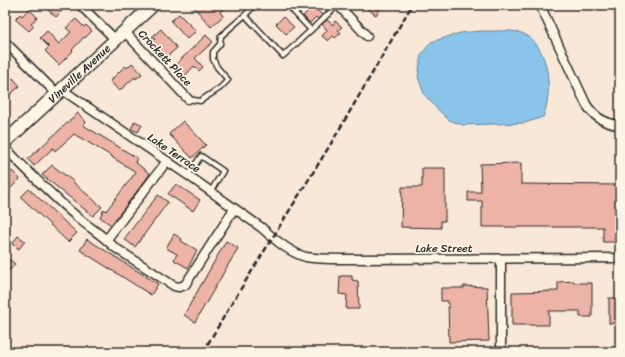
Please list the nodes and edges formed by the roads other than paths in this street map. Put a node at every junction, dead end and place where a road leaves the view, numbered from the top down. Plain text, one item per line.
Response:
1 (80, 5) edge
2 (153, 5) edge
3 (255, 5) edge
4 (338, 5) edge
5 (540, 5) edge
6 (293, 11) dead end
7 (245, 15) junction
8 (311, 30) junction
9 (120, 36) junction
10 (367, 36) dead end
11 (5, 42) edge
12 (59, 92) junction
13 (188, 99) joint
14 (620, 126) edge
15 (5, 142) edge
16 (5, 148) edge
17 (167, 161) junction
18 (188, 175) junction
19 (210, 192) junction
20 (234, 209) junction
21 (273, 238) joint
22 (107, 239) junction
23 (620, 258) edge
24 (500, 259) junction
25 (501, 352) edge

1 - 9 street, Crockett Place
2 - 9 main road, Vineville Avenue
3 - 7 lane
4 - 8 lane
4 - 10 street
5 - 14 street
6 - 8 lane
7 - 8 lane
7 - 13 lane
9 - 12 main road, Vineville Avenue
9 - 13 street, Crockett Place
11 - 12 street, Lake Terrace
12 - 15 main road, Vineville Avenue
12 - 17 street, Lake Terrace
16 - 22 street
17 - 18 street, Lake Terrace
17 - 22 street
18 - 19 street, Lake Terrace
18 - 19 lane
19 - 20 street, Lake Terrace
20 - 21 street, Lake Terrace
20 - 22 street
21 - 24 street, Lake Street
23 - 24 street, Lake Street
24 - 25 street

